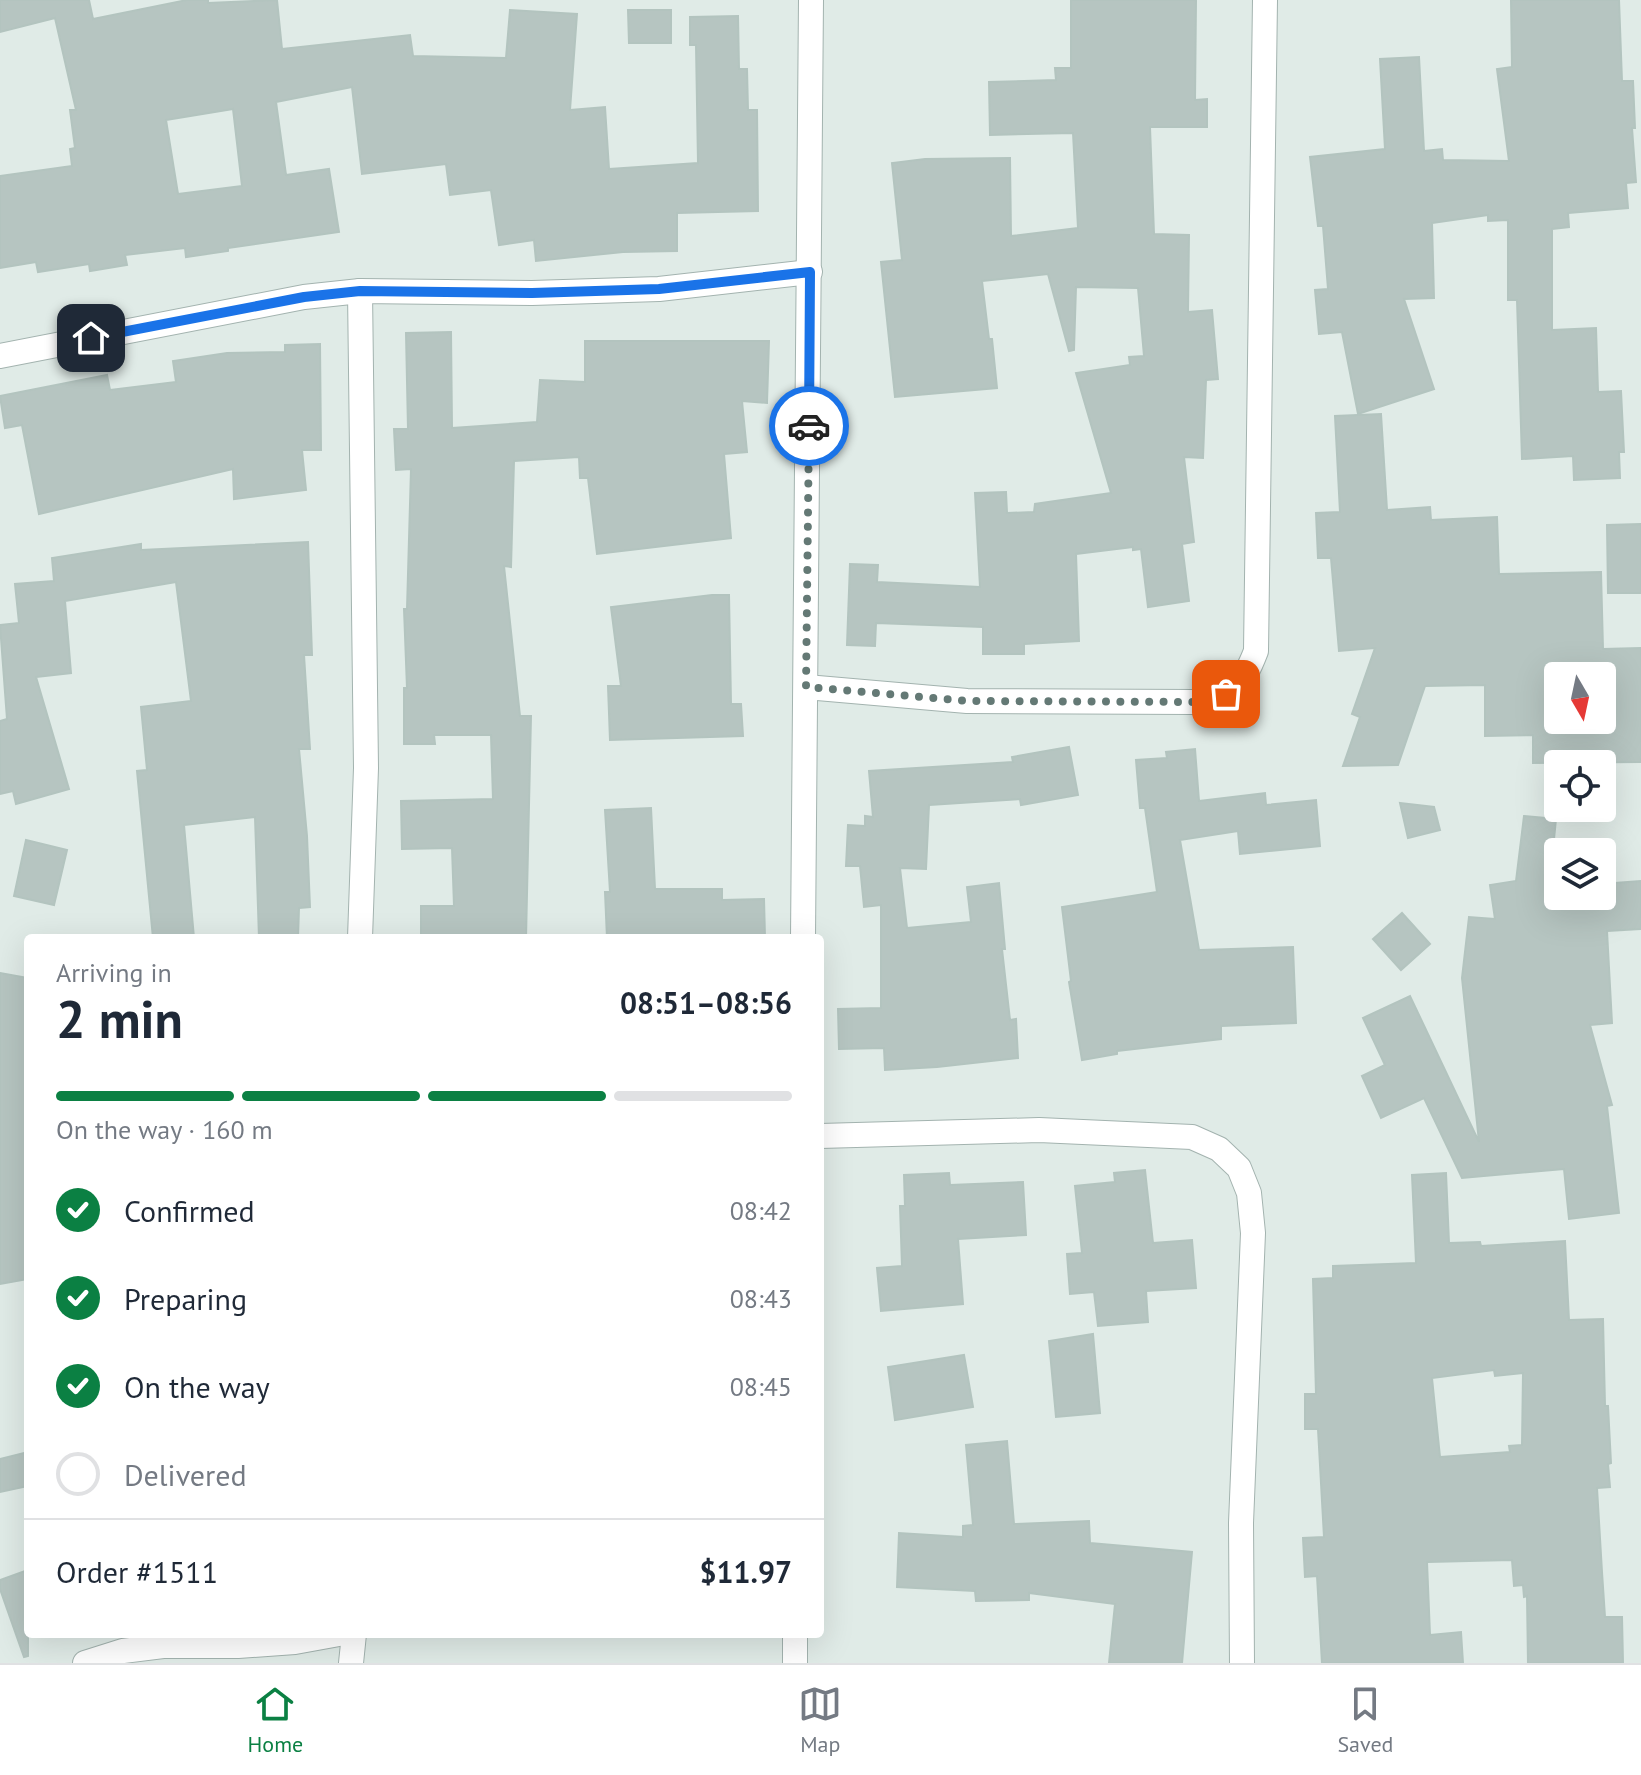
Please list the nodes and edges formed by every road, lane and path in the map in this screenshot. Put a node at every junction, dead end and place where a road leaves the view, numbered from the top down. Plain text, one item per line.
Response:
1 (811, 0) edge
2 (1265, 0) edge
3 (810, 272) junction
4 (360, 291) junction
5 (0, 356) edge
6 (806, 687) junction
7 (360, 934) edge
8 (803, 934) edge
9 (824, 1136) edge
10 (317, 1638) edge
11 (354, 1638) edge
12 (795, 1638) edge
13 (87, 1663) edge
14 (351, 1663) edge
15 (795, 1663) edge
16 (1242, 1663) edge

1 - 3 street
2 - 6 street
3 - 4 street
3 - 6 street
4 - 5 street
4 - 7 street
6 - 8 street
9 - 16 street
10 - 13 street
11 - 14 street
12 - 15 street

